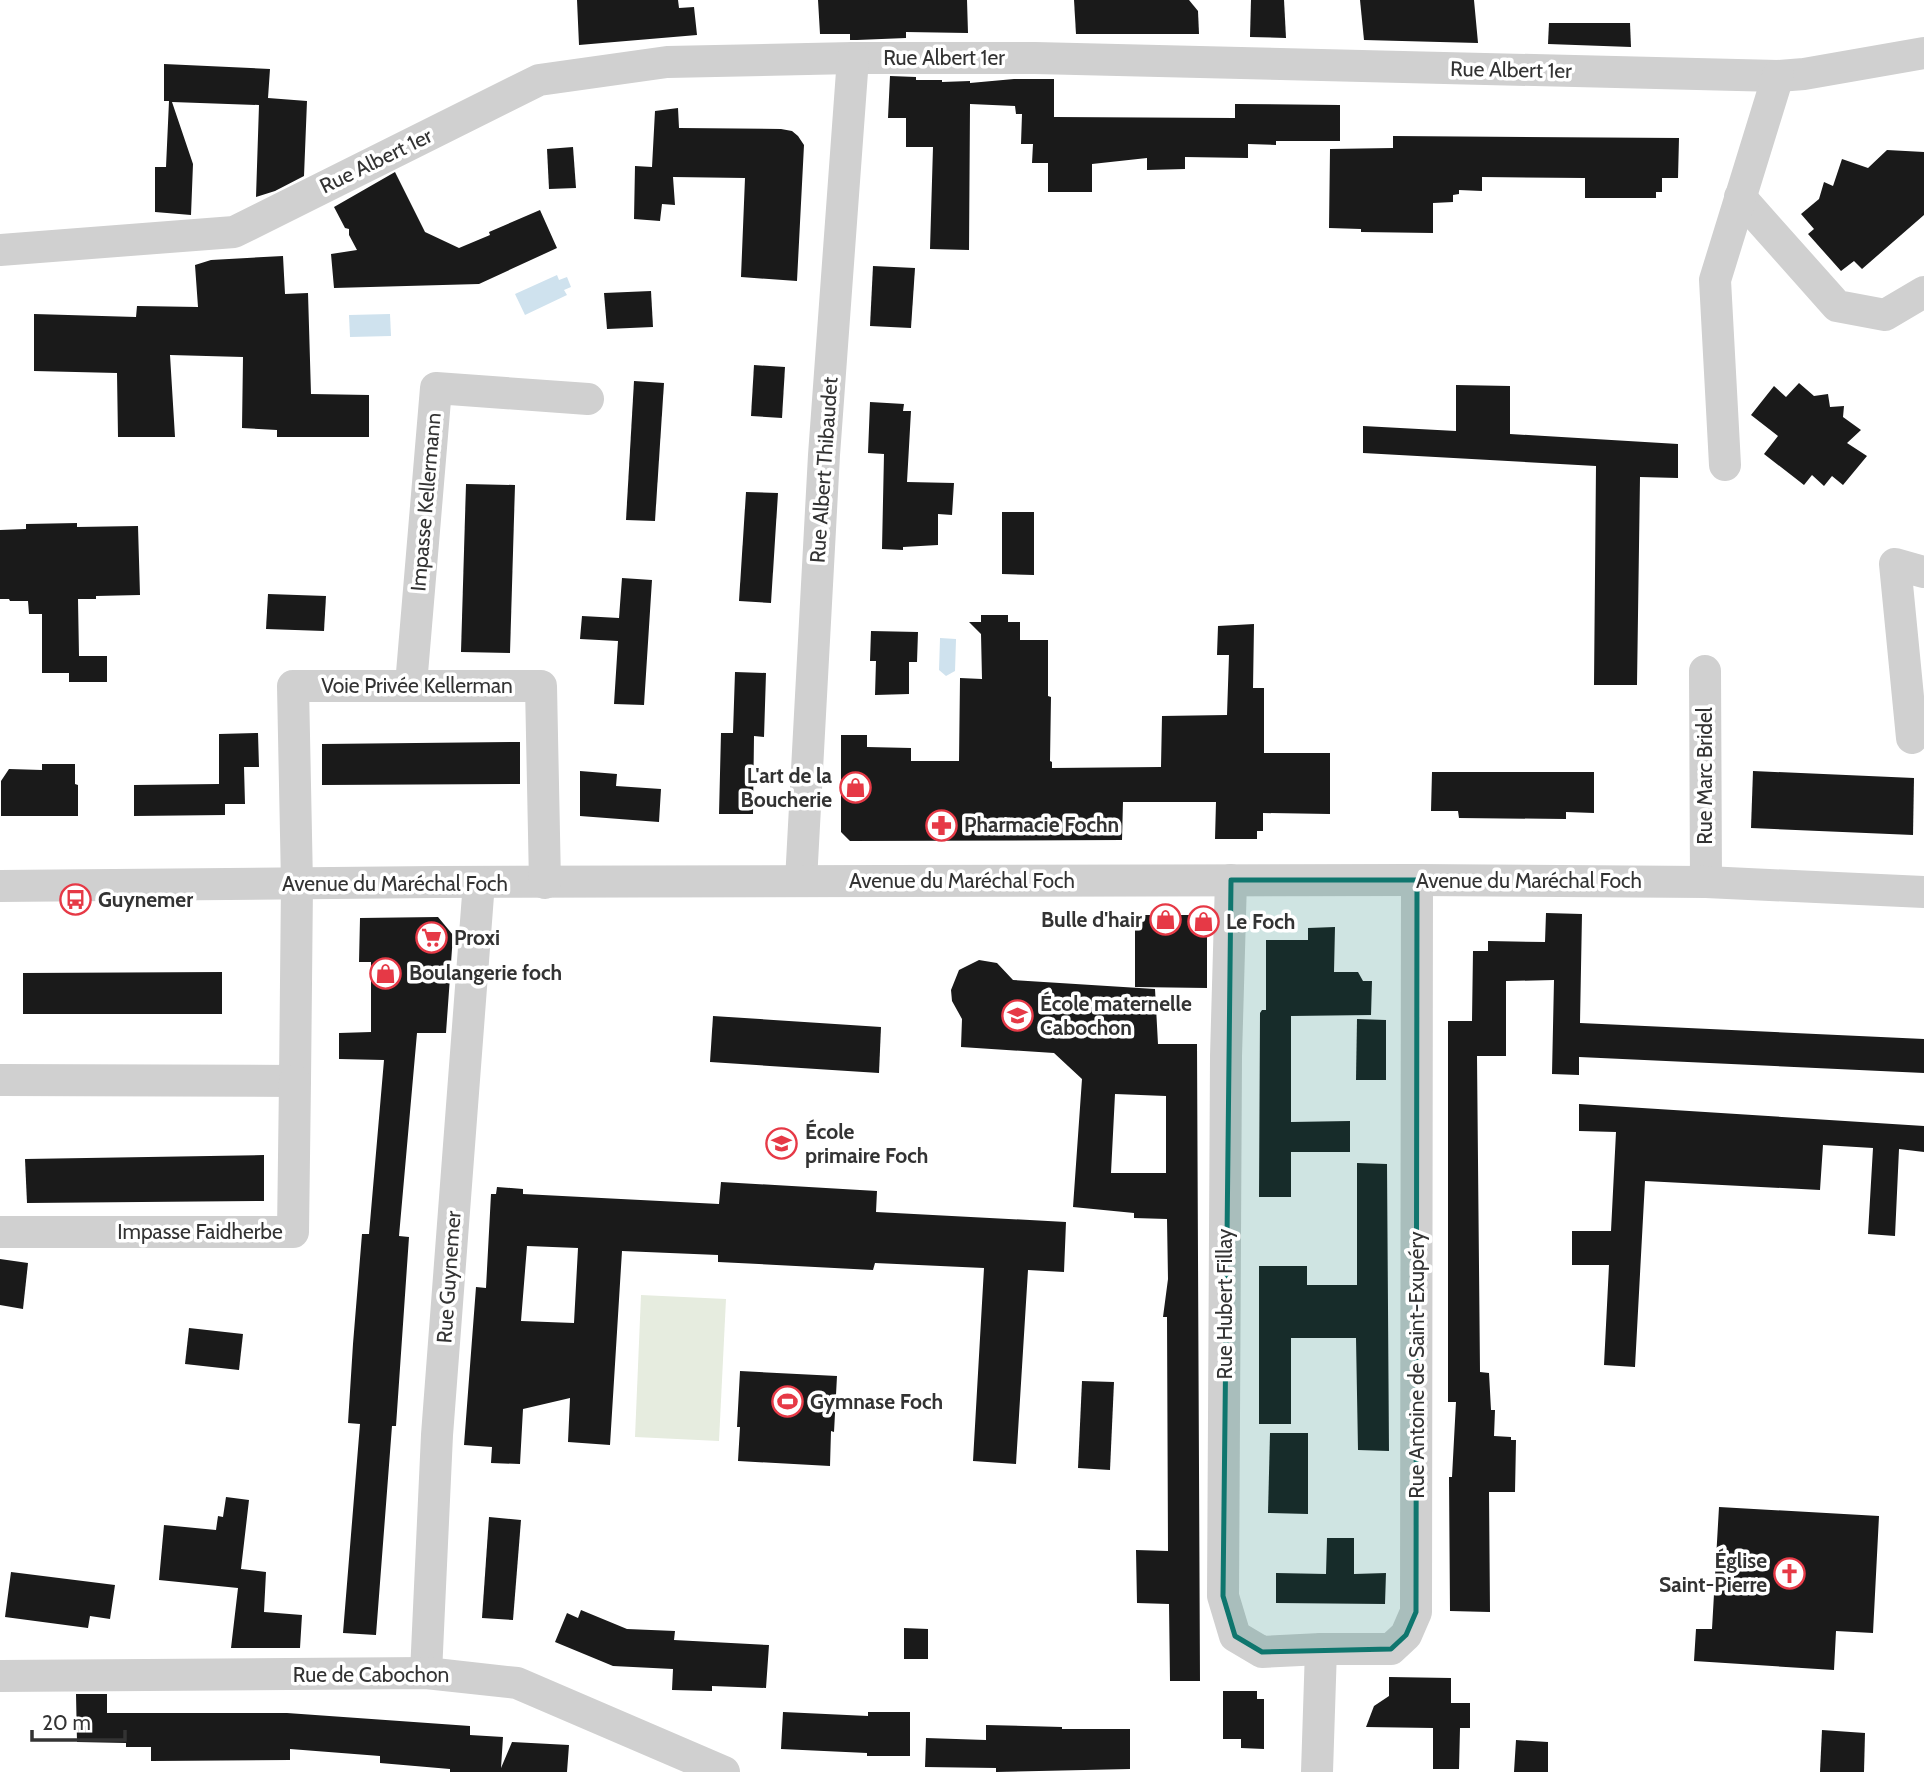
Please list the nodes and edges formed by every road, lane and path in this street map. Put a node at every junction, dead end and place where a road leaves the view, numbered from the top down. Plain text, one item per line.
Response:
1 (1924, 54) edge
2 (853, 58) junction
3 (1778, 76) junction
4 (1740, 197) junction
5 (0, 250) edge
6 (1924, 292) edge
7 (588, 399) dead end
8 (1725, 465) dead end
9 (1924, 572) edge
10 (1705, 671) dead end
11 (411, 685) junction
12 (1912, 738) dead end
13 (1231, 880) junction
14 (1417, 880) junction
15 (801, 881) junction
16 (1706, 882) junction
17 (479, 883) junction
18 (545, 883) junction
19 (296, 884) junction
20 (0, 886) edge
21 (1924, 892) edge
22 (0, 1080) edge
23 (295, 1081) junction
24 (0, 1232) edge
25 (1321, 1649) junction
26 (426, 1673) junction
27 (0, 1676) edge
28 (724, 1772) edge
29 (1317, 1772) edge

1 - 3 street, Rue Albert 1er
2 - 3 street, Rue Albert 1er
2 - 5 street, Rue Albert 1er
2 - 15 street, Rue Albert Thibaudet
3 - 4 street
4 - 6 street
4 - 8 street
7 - 11 street, Impasse Kellermann
9 - 12 street
10 - 16 street, Rue Marc Bridel
11 - 18 street, Voie Privée Kellerman
11 - 19 street, Voie Privée Kellerman
13 - 14 street, Avenue du Maréchal Foch
13 - 15 street, Avenue du Maréchal Foch
13 - 25 street, Rue Hubert Fillay
14 - 16 street, Avenue du Maréchal Foch
14 - 25 street, Rue Antoine de Saint-Exupéry
15 - 18 street, Avenue du Maréchal Foch
16 - 21 street, Avenue du Maréchal Foch
17 - 18 street, Avenue du Maréchal Foch
17 - 19 street, Avenue du Maréchal Foch
17 - 26 street, Rue Guynemer
19 - 20 street, Avenue du Maréchal Foch
19 - 23 street, Impasse Faidherbe
22 - 23 street
23 - 24 street, Impasse Faidherbe
25 - 29 street
26 - 27 street, Rue de Cabochon
26 - 28 street, Rue de Cabochon

